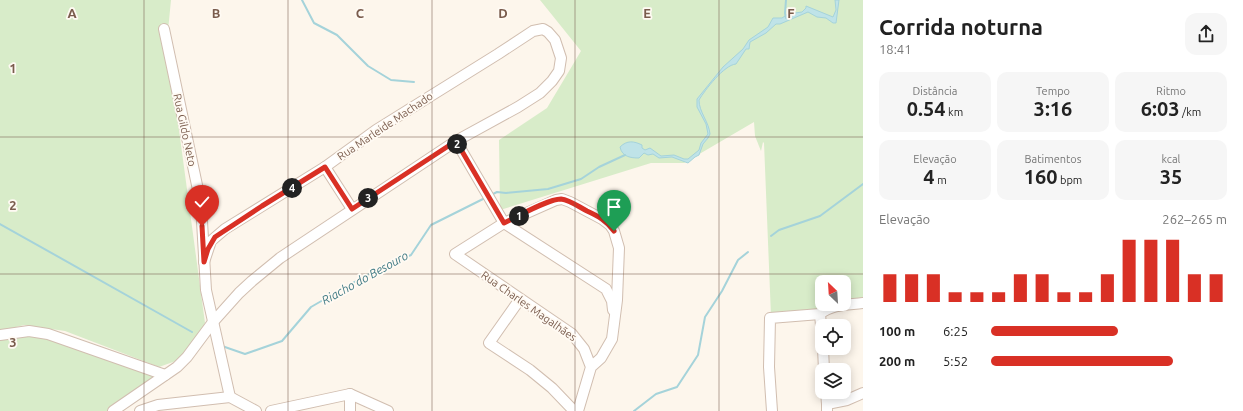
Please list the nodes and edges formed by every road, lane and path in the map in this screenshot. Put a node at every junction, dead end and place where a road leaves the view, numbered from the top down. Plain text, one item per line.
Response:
1 (164, 29) dead end
2 (456, 141) junction
3 (325, 167) junction
4 (352, 209) junction
5 (504, 223) junction
6 (204, 262) junction
7 (520, 299) junction
8 (863, 303) edge
9 (820, 314) junction
10 (615, 318) junction
11 (820, 319) edge
12 (213, 322) junction
13 (0, 335) edge
14 (591, 368) junction
15 (165, 375) junction
16 (863, 393) edge
17 (350, 394) junction
18 (230, 397) junction
19 (827, 408) edge
20 (113, 411) edge
21 (140, 411) edge
22 (256, 411) edge
23 (271, 411) edge
24 (350, 411) edge
25 (388, 411) edge
26 (574, 411) edge
27 (578, 411) edge
28 (772, 411) edge

1 - 6 street, Rua Gildo Neto
2 - 3 street, Rua Marleide Machado
2 - 4 street
2 - 5 street
3 - 4 street
3 - 6 street, Rua Marleide Machado
4 - 12 street
5 - 7 street, Rua Charles Magalhães
5 - 10 street
5 - 10 street
6 - 12 street, Rua Gildo Neto
7 - 14 street, Rua Charles Magalhães
7 - 26 street
8 - 9 street
9 - 11 street
9 - 28 street
10 - 14 street
12 - 15 street
12 - 18 street, Rua Gildo Neto
13 - 15 street
14 - 27 street
15 - 20 street
16 - 19 street
17 - 23 street
17 - 24 street
17 - 25 street
18 - 21 street
18 - 22 street

